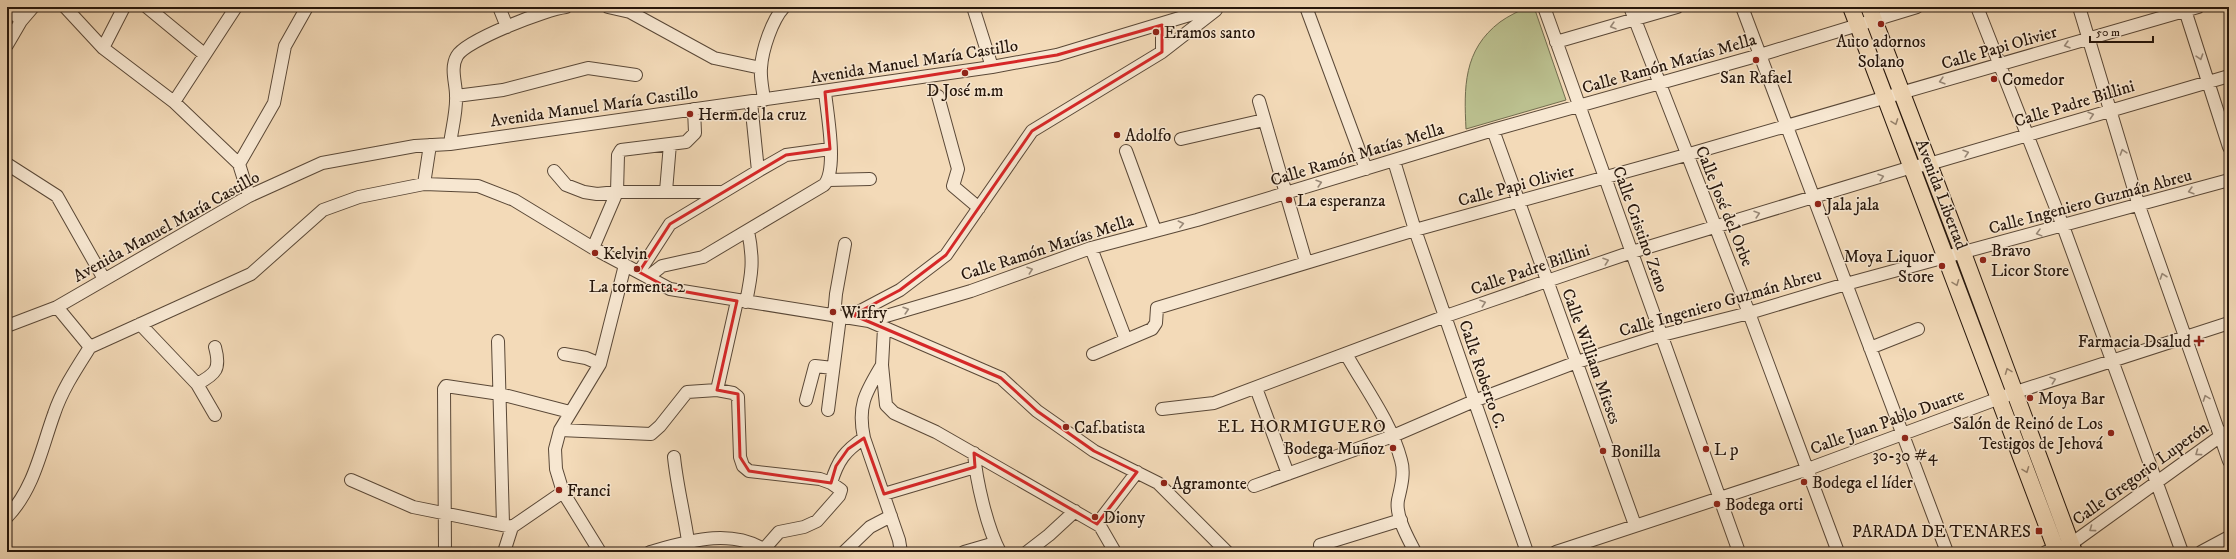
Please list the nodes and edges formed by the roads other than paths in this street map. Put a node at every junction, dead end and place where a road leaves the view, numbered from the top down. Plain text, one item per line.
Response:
1 (8, 7) edge
2 (33, 7) edge
3 (65, 7) edge
4 (124, 7) edge
5 (147, 7) edge
6 (236, 7) edge
7 (307, 7) edge
8 (499, 7) edge
9 (566, 7) edge
10 (608, 7) edge
11 (784, 7) edge
12 (973, 7) edge
13 (1216, 7) edge
14 (1221, 7) edge
15 (1306, 7) edge
16 (1544, 7) edge
17 (1630, 7) edge
18 (1677, 7) edge
19 (1742, 7) edge
20 (1851, 7) edge
21 (1917, 7) edge
22 (1978, 7) edge
23 (2079, 7) edge
24 (2198, 7) edge
25 (2185, 9) edge
26 (1872, 13) edge
27 (1635, 20) junction
28 (20, 21) junction
29 (1162, 25) junction
30 (1858, 26) junction
31 (507, 27) junction
32 (2088, 39) junction
33 (1556, 42) junction
34 (7, 45) edge
35 (103, 48) junction
36 (1162, 52) junction
37 (204, 54) junction
38 (1760, 55) junction
39 (2000, 64) junction
40 (992, 67) junction
41 (760, 68) junction
42 (636, 75) dead end
43 (2229, 76) edge
44 (2208, 82) junction
45 (1660, 84) junction
46 (825, 92) junction
47 (1901, 93) junction
48 (456, 96) junction
49 (938, 96) dead end
50 (1886, 97) junction
51 (764, 100) junction
52 (1259, 101) dead end
53 (174, 102) junction
54 (751, 102) junction
55 (1579, 106) junction
56 (694, 109) junction
57 (2110, 110) junction
58 (1264, 120) junction
59 (1786, 126) junction
60 (1493, 130) junction
61 (2027, 135) junction
62 (1181, 139) dead end
63 (450, 144) junction
64 (670, 144) junction
65 (430, 145) junction
66 (2229, 147) edge
67 (830, 148) junction
68 (1126, 151) dead end
69 (1686, 155) junction
70 (1394, 160) junction
71 (7, 164) edge
72 (239, 164) junction
73 (1929, 164) junction
74 (1912, 168) junction
75 (1366, 169) junction
76 (758, 170) junction
77 (554, 171) dead end
78 (870, 178) dead end
79 (1605, 178) junction
80 (829, 180) junction
81 (2229, 180) edge
82 (424, 184) junction
83 (617, 192) junction
84 (666, 192) junction
85 (720, 192) junction
86 (1286, 193) junction
87 (249, 196) junction
88 (1813, 197) junction
89 (1518, 202) junction
90 (2139, 206) junction
91 (979, 208) junction
92 (2063, 226) junction
93 (1716, 227) junction
94 (748, 230) junction
95 (1155, 230) junction
96 (1415, 230) junction
97 (845, 244) dead end
98 (593, 248) junction
99 (1091, 248) junction
100 (1632, 252) junction
101 (1963, 253) junction
102 (1946, 257) junction
103 (1306, 262) junction
104 (626, 265) junction
105 (643, 275) junction
106 (104, 279) junction
107 (1547, 281) junction
108 (1846, 284) junction
109 (742, 301) junction
110 (57, 307) junction
111 (1749, 313) junction
112 (1446, 316) junction
113 (840, 317) junction
114 (869, 322) junction
115 (2229, 322) edge
116 (140, 324) junction
117 (7, 326) edge
118 (884, 328) junction
119 (1918, 329) dead end
120 (1662, 335) junction
121 (2185, 338) junction
122 (1126, 340) junction
123 (498, 341) dead end
124 (90, 347) junction
125 (215, 347) dead end
126 (1870, 348) junction
127 (564, 354) dead end
128 (1093, 354) dead end
129 (1346, 354) junction
130 (2111, 360) junction
131 (1576, 362) junction
132 (600, 364) junction
133 (882, 365) junction
134 (834, 368) junction
135 (197, 384) junction
136 (1256, 388) junction
137 (717, 390) junction
138 (2016, 392) junction
139 (500, 394) junction
140 (1999, 398) junction
141 (806, 400) dead end
142 (1474, 401) junction
143 (1162, 409) dead end
144 (828, 410) dead end
145 (570, 412) junction
146 (215, 414) dead end
147 (560, 430) junction
148 (1902, 432) junction
149 (2225, 433) edge
150 (1394, 436) junction
151 (864, 438) junction
152 (974, 453) junction
153 (674, 457) dead end
154 (2229, 461) edge
155 (975, 467) junction
156 (1808, 469) junction
157 (1137, 472) junction
158 (1288, 474) junction
159 (350, 480) dead end
160 (831, 483) junction
161 (2156, 484) junction
162 (1254, 486) dead end
163 (563, 492) junction
164 (884, 494) junction
165 (1720, 497) junction
166 (1074, 511) junction
167 (445, 512) junction
168 (891, 516) junction
169 (7, 517) edge
170 (1401, 520) junction
171 (1097, 524) junction
172 (1635, 525) junction
173 (508, 526) junction
174 (2229, 537) edge
175 (688, 541) junction
176 (1320, 545) dead end
177 (998, 548) edge
178 (2061, 550) edge
179 (445, 551) edge
180 (766, 551) edge
181 (504, 552) edge
182 (600, 552) edge
183 (650, 552) edge
184 (844, 552) edge
185 (901, 552) edge
186 (964, 552) edge
187 (1027, 552) edge
188 (1116, 552) edge
189 (1227, 552) edge
190 (1415, 552) edge
191 (1527, 552) edge
192 (1556, 552) edge
193 (1740, 552) edge
194 (1838, 552) edge
195 (1947, 552) edge
196 (2182, 552) edge
197 (2201, 552) edge

1 - 28 street
2 - 28 street
3 - 35 street
4 - 35 street
5 - 37 street
6 - 37 street
7 - 72 street
8 - 31 street
9 - 31 street
10 - 41 street
11 - 41 street
12 - 40 street
13 - 29 street, Avenida Manuel María Castillo
14 - 36 street
15 - 75 street
16 - 33 street, Calle Cristino Zeno
17 - 27 street, Calle José del Orbe
18 - 27 street
19 - 38 street
20 - 30 main road, Avenida Libertad
21 - 26 street
22 - 39 street
23 - 32 street
24 - 25 street, Calle Papi Olivier
25 - 32 street, Calle Papi Olivier
25 -> 44 street
26 - 30 street, Calle Ramón Matías Mella
26 - 47 main road, Avenida Libertad
27 -> 33 street
27 - 45 street, Calle José del Orbe
28 - 34 street
29 - 36 street
29 - 40 street, Avenida Manuel María Castillo
30 - 38 street, Calle Ramón Matías Mella
30 - 50 main road, Avenida Libertad
31 - 48 street
32 -> 39 street, Calle Papi Olivier
32 - 57 street
33 - 55 street, Calle Cristino Zeno
35 - 53 street
36 - 91 street
37 - 53 street
38 - 45 street, Calle Ramón Matías Mella
38 - 59 street
39 -> 47 street, Calle Papi Olivier
39 - 61 street
40 - 46 street, Avenida Manuel María Castillo
41 - 51 street
42 - 48 street
43 - 44 street, Calle Padre Billini
44 - 57 street, Calle Padre Billini
44 - 66 street
45 - 55 street, Calle Ramón Matías Mella
45 - 69 street, Calle José del Orbe
46 - 51 street, Avenida Manuel María Castillo
46 - 67 street
47 - 50 street, Calle Papi Olivier
47 - 73 main road, Avenida Libertad
48 - 63 street
49 - 91 street
50 - 59 street, Calle Papi Olivier
50 -> 74 main road, Avenida Libertad
51 - 54 street, Avenida Manuel María Castillo
52 - 58 street
53 - 72 street
54 - 56 street, Avenida Manuel María Castillo
54 - 76 street
55 - 60 street, Calle Ramón Matías Mella
55 - 79 street, Calle Cristino Zeno
56 - 63 street, Avenida Manuel María Castillo
56 - 64 street
61 -> 57 street, Calle Padre Billini
90 -> 57 street
58 - 62 street
58 - 86 street
59 - 69 street, Calle Papi Olivier
59 - 88 street
60 - 70 street, Calle Ramón Matías Mella
60 - 89 street, Calle William Mieses
73 -> 61 street, Calle Padre Billini
61 - 92 street
63 - 65 street, Avenida Manuel María Castillo
64 - 83 street
64 - 84 street
65 - 82 street
65 - 87 street, Avenida Manuel María Castillo
67 - 76 street
67 - 80 street
68 - 95 street
69 - 79 street, Calle Papi Olivier
69 - 93 street, Calle José del Orbe
70 - 75 street, Calle Ramón Matías Mella
70 - 96 street, Calle Roberto C.
71 - 106 street
72 - 87 street
73 - 74 street, Calle Padre Billini
73 - 101 main road, Avenida Libertad
88 -> 74 street, Calle Padre Billini
74 - 102 main road, Avenida Libertad
86 -> 75 street, Calle Ramón Matías Mella
76 - 85 street
77 - 83 street
78 - 80 street
79 - 89 street, Calle Papi Olivier
79 - 100 street, Calle Cristino Zeno
80 - 94 street
81 -> 90 street, Calle Ingeniero Guzmán Abreu
82 - 98 street
82 - 116 street
83 - 84 street
83 - 98 street
84 - 85 street
85 - 105 street
95 -> 86 street, Calle Ramón Matías Mella
86 - 103 street
87 - 106 street, Avenida Manuel María Castillo
93 -> 88 street, Calle Padre Billini
88 - 108 street
89 - 96 street, Calle Papi Olivier
89 - 107 street, Calle William Mieses
90 - 92 street, Calle Ingeniero Guzmán Abreu
121 -> 90 street
91 - 113 street
92 -> 101 street, Calle Ingeniero Guzmán Abreu
92 - 130 street
93 - 100 street, Calle Padre Billini
93 - 111 street, Calle José del Orbe
94 - 105 street
94 - 109 street
95 - 99 street, Calle Ramón Matías Mella
96 - 103 street, Calle Papi Olivier
96 - 112 street, Calle Roberto C.
97 - 113 street
98 - 104 street
114 -> 99 street, Calle Ramón Matías Mella
99 - 122 street
107 -> 100 street, Calle Padre Billini
100 - 120 street, Calle Cristino Zeno
101 - 102 street, Calle Ingeniero Guzmán Abreu
138 -> 101 main road, Avenida Libertad
102 - 108 street, Calle Ingeniero Guzmán Abreu
102 -> 140 main road, Avenida Libertad
103 - 122 street, Calle Papi Olivier
104 - 105 street
104 - 132 street
105 - 109 street
106 - 110 street, Avenida Manuel María Castillo
112 -> 107 street, Calle Padre Billini
107 - 131 street, Calle William Mieses
108 - 111 street, Calle Ingeniero Guzmán Abreu
108 - 126 street
109 - 113 street
109 - 137 street
110 - 117 street, Avenida Manuel María Castillo
110 - 124 street
111 - 120 street, Calle Ingeniero Guzmán Abreu
111 - 156 street, Calle José del Orbe
112 - 129 street, Calle Padre Billini
112 - 142 street, Calle Roberto C.
113 - 114 street
113 - 134 street
114 - 118 street
115 - 121 street, Calle Juan Pablo Duarte
116 - 124 street
116 - 135 street
118 - 133 street
118 - 157 street
119 - 126 street
120 - 131 street, Calle Ingeniero Guzmán Abreu
120 - 165 street, Calle Cristino Zeno
121 - 130 street, Calle Juan Pablo Duarte
149 -> 121 street
122 - 128 street
123 - 139 street
124 - 169 street
125 - 135 street
126 - 148 street
127 - 132 street
129 - 136 street, Calle Padre Billini
129 - 150 street
138 -> 130 street, Calle Juan Pablo Duarte
130 - 161 street
131 - 142 street, Calle Ingeniero Guzmán Abreu
131 - 172 street, Calle William Mieses
132 - 145 street
133 - 151 street
133 - 152 street
134 - 141 street
134 - 144 street
135 - 146 street
136 - 143 street, Calle Padre Billini
136 - 158 street
137 - 147 street
137 - 160 street
138 - 140 street, Calle Juan Pablo Duarte
138 - 178 main road, Avenida Libertad
139 - 145 street
139 - 167 street
139 - 173 street
140 - 148 street, Calle Juan Pablo Duarte
140 -> 178 main road, Avenida Libertad
142 - 150 street, Calle Ingeniero Guzmán Abreu
142 - 191 street, Calle Roberto C.
145 - 147 street
147 - 163 street
148 - 156 street, Calle Juan Pablo Duarte
148 - 195 street
149 - 154 street
149 -> 161 street, Calle Gregorio Luperón
150 - 158 street, Calle Ingeniero Guzmán Abreu
150 - 170 street
151 - 160 street
151 - 164 street
152 - 155 street
152 - 166 street
153 - 175 street
155 - 164 street
155 - 177 street
156 - 165 street, Calle Juan Pablo Duarte
156 - 194 street, Calle José del Orbe
157 - 171 street
157 - 189 street
158 - 162 street, Calle Ingeniero Guzmán Abreu
159 - 167 street
160 - 180 street
161 -> 178 street, Calle Gregorio Luperón
161 - 196 street
163 - 173 street
163 - 182 street
164 - 168 street
165 - 172 street, Calle Juan Pablo Duarte
165 - 193 street, Calle Cristino Zeno
166 - 171 street
166 - 187 street
167 - 173 street
167 - 179 street
168 - 184 street
168 - 185 street
170 - 176 street
170 - 190 street
171 - 188 street
172 - 192 street, Calle Juan Pablo Duarte
173 - 181 street
174 - 197 street
175 - 180 street
175 - 183 street
177 - 186 street

